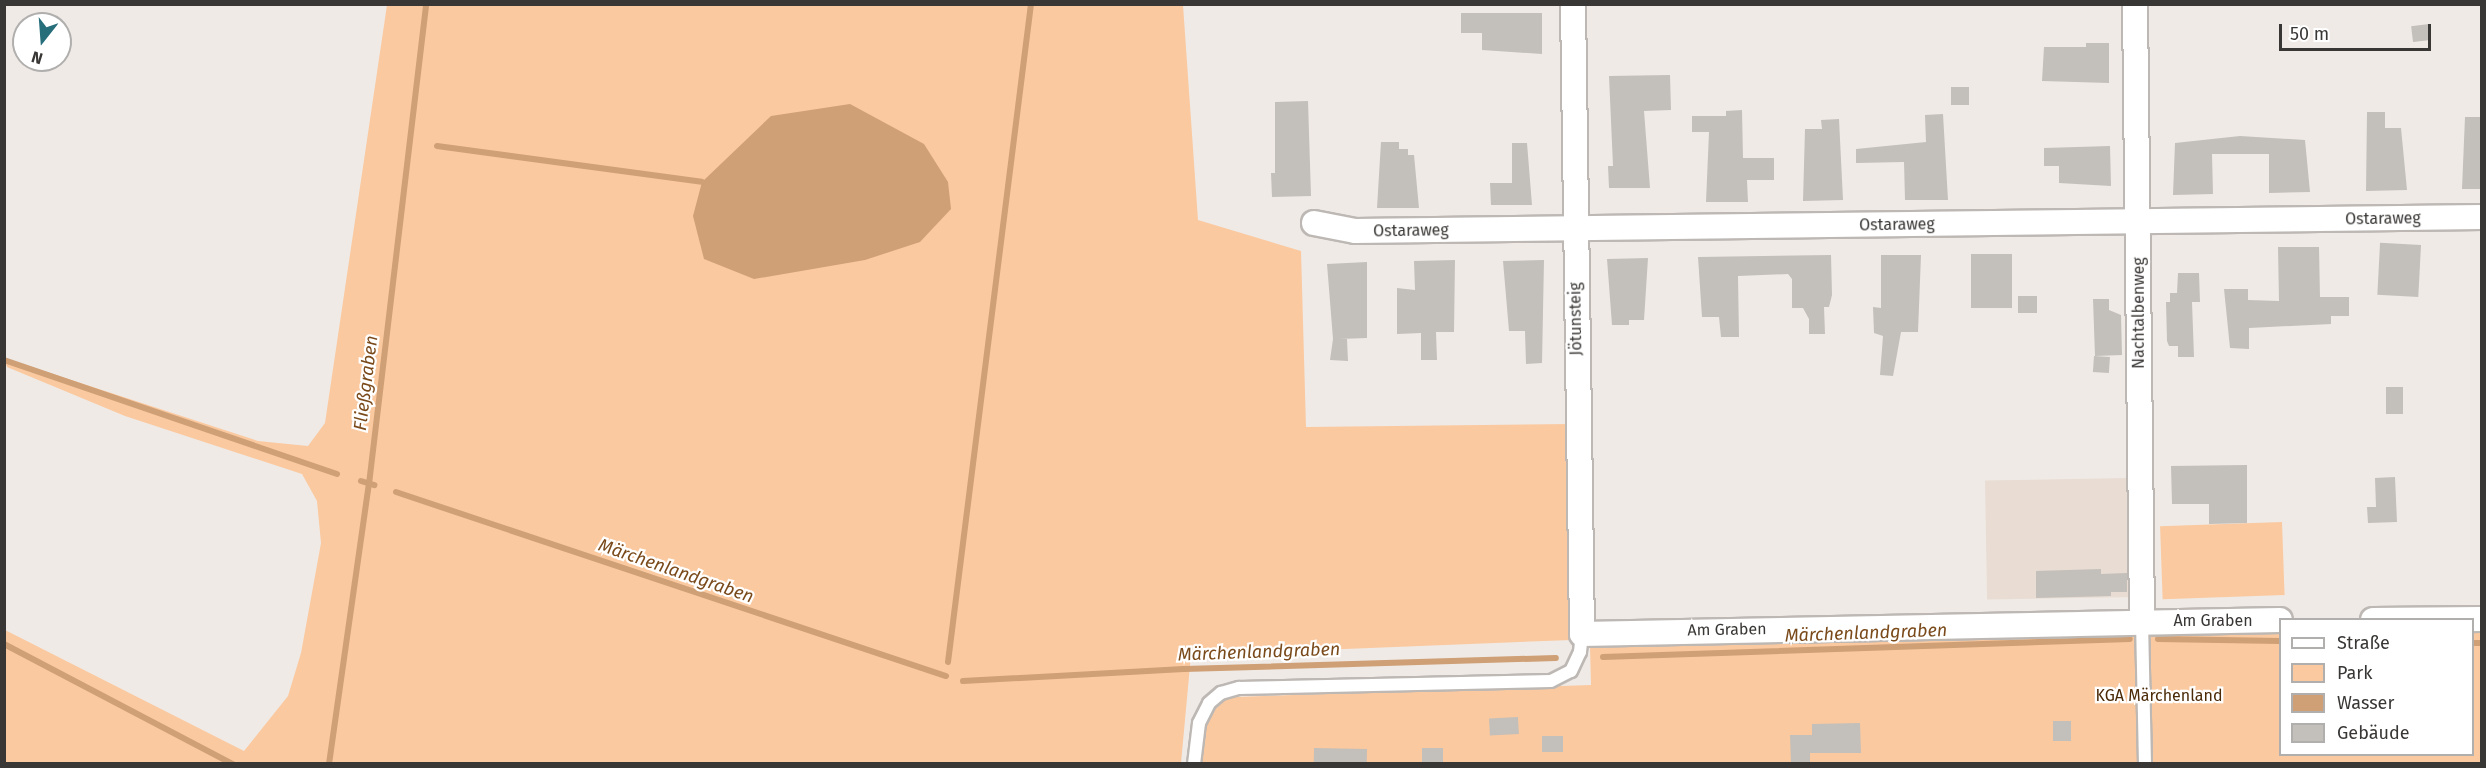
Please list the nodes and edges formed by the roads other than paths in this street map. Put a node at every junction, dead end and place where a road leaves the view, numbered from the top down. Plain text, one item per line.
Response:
1 (1573, 4) edge
2 (2135, 4) edge
3 (2481, 217) edge
4 (1314, 223) dead end
5 (2139, 223) junction
6 (1575, 229) junction
7 (2279, 620) edge
8 (2142, 621) junction
9 (1581, 634) junction
10 (1194, 764) edge
11 (2145, 764) edge

1 - 6 street, Jötunsteig
2 - 5 street, Nachtalbenweg
3 - 5 street, Ostaraweg
4 - 6 street, Ostaraweg
5 - 6 street, Ostaraweg
5 - 8 street, Nachtalbenweg
6 - 9 street, Jötunsteig
7 - 8 street, Am Graben
8 - 9 street, Am Graben
8 - 11 lane
9 - 10 lane

